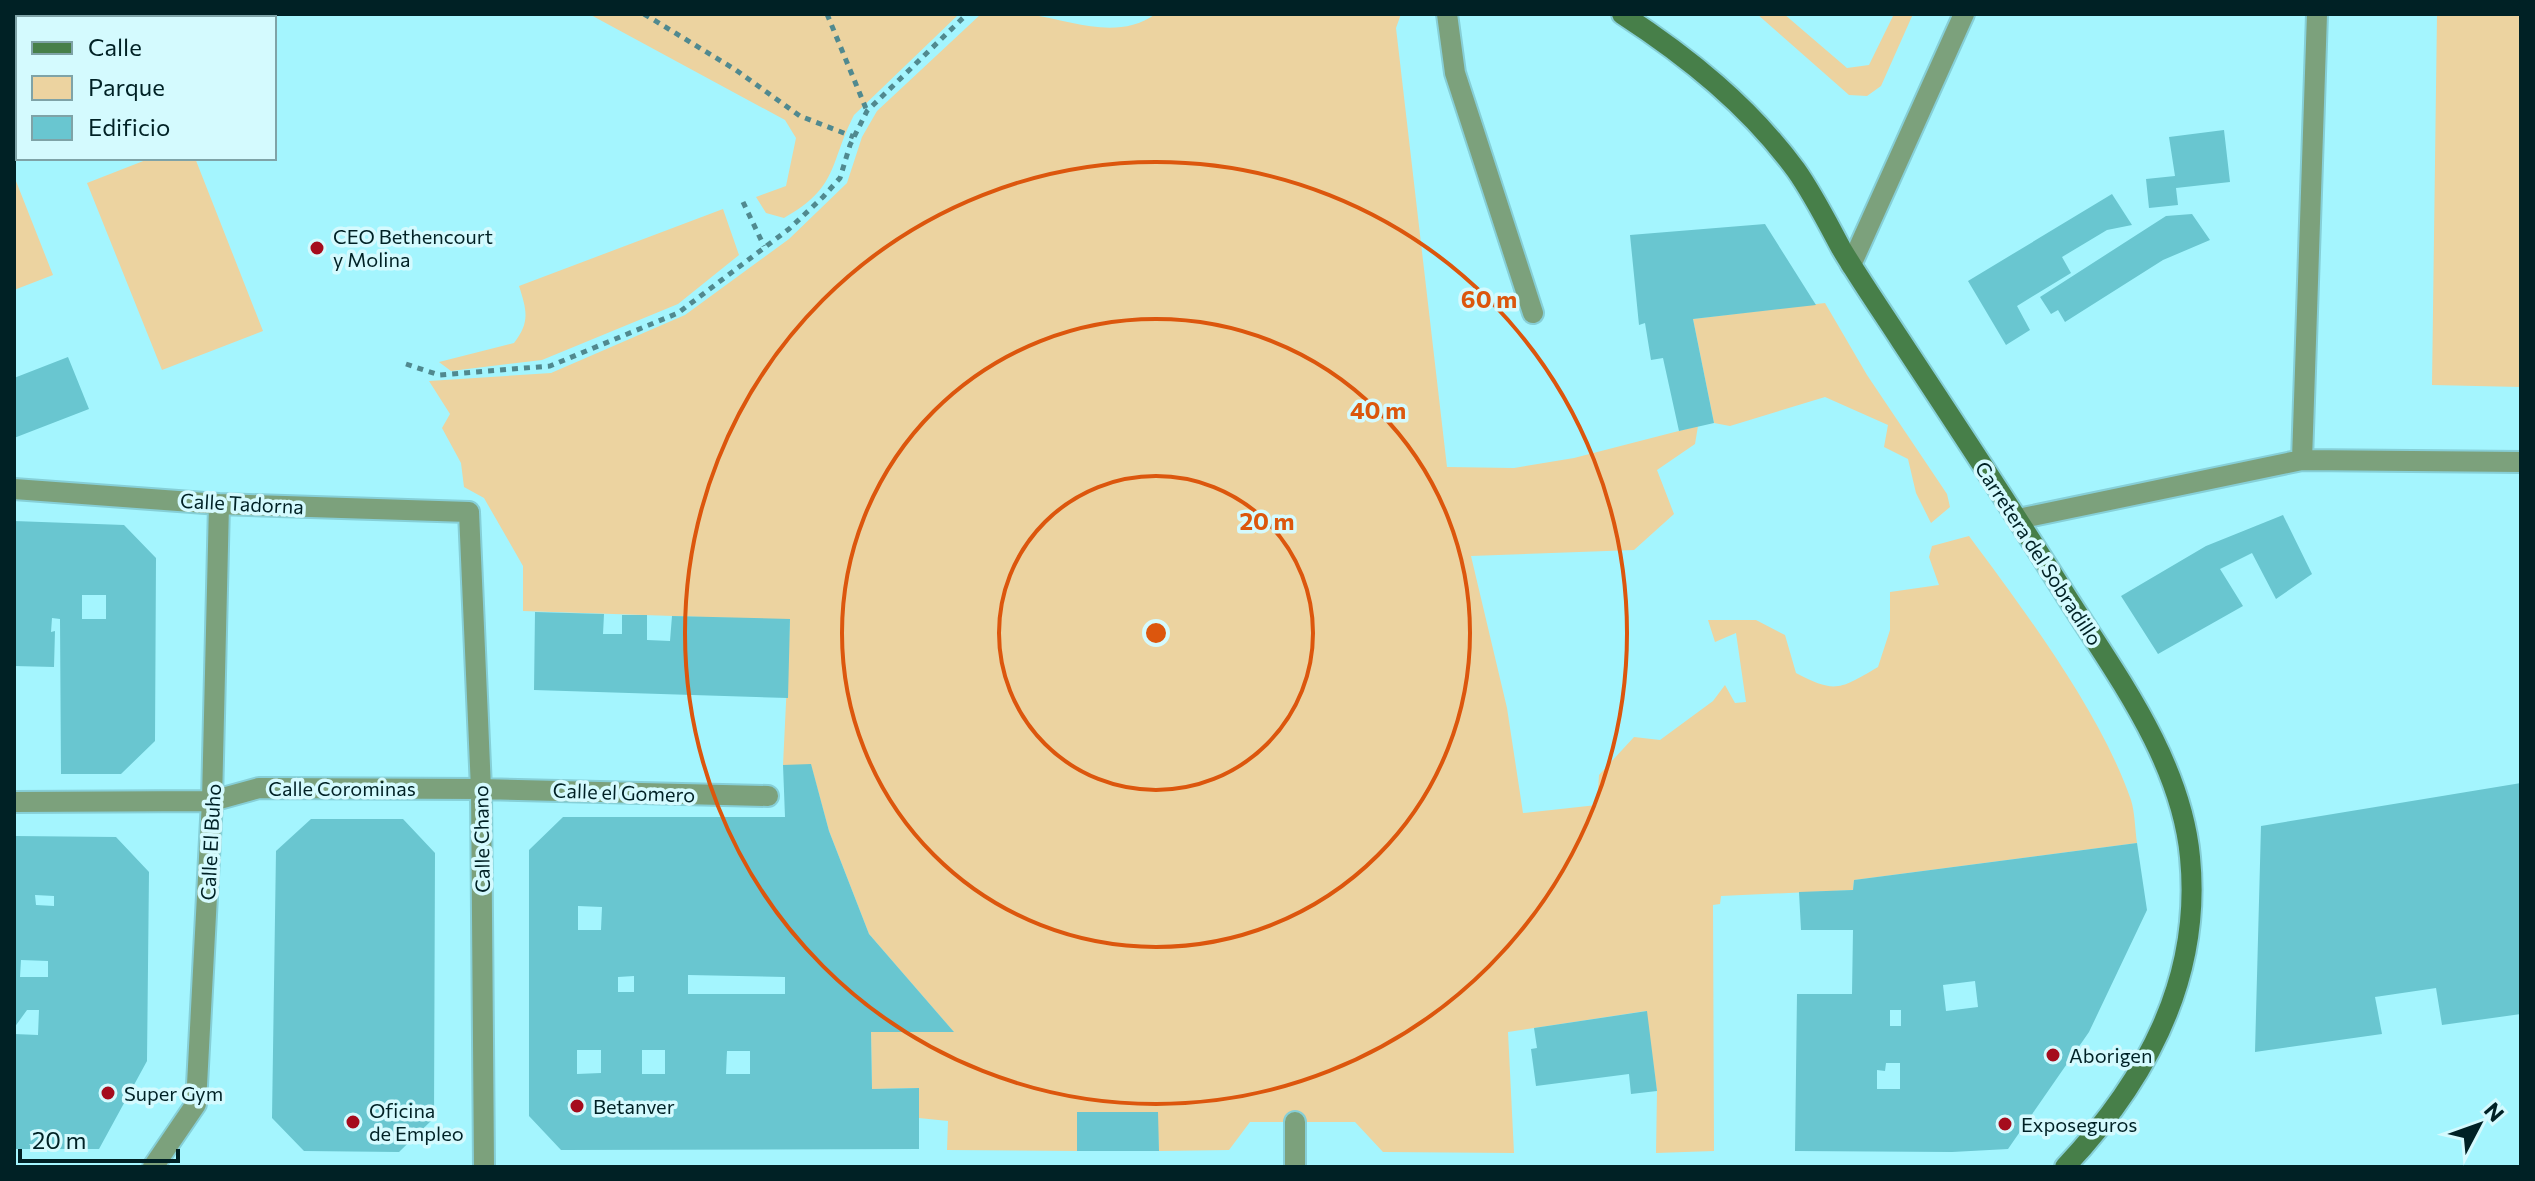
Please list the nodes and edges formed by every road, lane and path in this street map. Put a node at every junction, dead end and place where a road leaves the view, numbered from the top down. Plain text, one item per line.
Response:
1 (644, 14) edge
2 (827, 14) edge
3 (967, 14) edge
4 (1447, 14) edge
5 (1622, 14) edge
6 (1964, 14) edge
7 (2317, 14) edge
8 (867, 111) junction
9 (854, 137) junction
10 (743, 202) dead end
11 (764, 246) junction
12 (1851, 265) junction
13 (1533, 313) dead end
14 (406, 364) dead end
15 (2302, 460) junction
16 (2521, 462) edge
17 (14, 489) edge
18 (219, 504) junction
19 (469, 512) joint
20 (2018, 519) junction
21 (481, 789) junction
22 (768, 796) dead end
23 (212, 801) junction
24 (14, 802) edge
25 (1295, 1122) dead end
26 (153, 1167) edge
27 (484, 1167) edge
28 (1295, 1167) edge
29 (2065, 1167) edge

1 - 9 path
2 - 8 path
3 - 8 path
4 - 13 street
5 - 12 main road, Carretera del Sobradillo
6 - 12 street
7 - 15 street
8 - 9 path
9 - 11 path
10 - 11 path
11 - 14 path
12 - 20 main road, Carretera del Sobradillo
15 - 16 street
15 - 20 street
17 - 18 street, Calle Tadorna
18 - 19 street, Calle Tadorna
18 - 23 street, Calle El Buho
19 - 21 street, Calle Chano
20 - 29 main road, Carretera del Sobradillo
21 - 22 street, Calle el Gomero
21 - 23 street, Calle Corominas
21 - 27 street, Calle Chano
23 - 24 street, Calle Corominas
23 - 26 street, Calle El Buho
25 - 28 street

